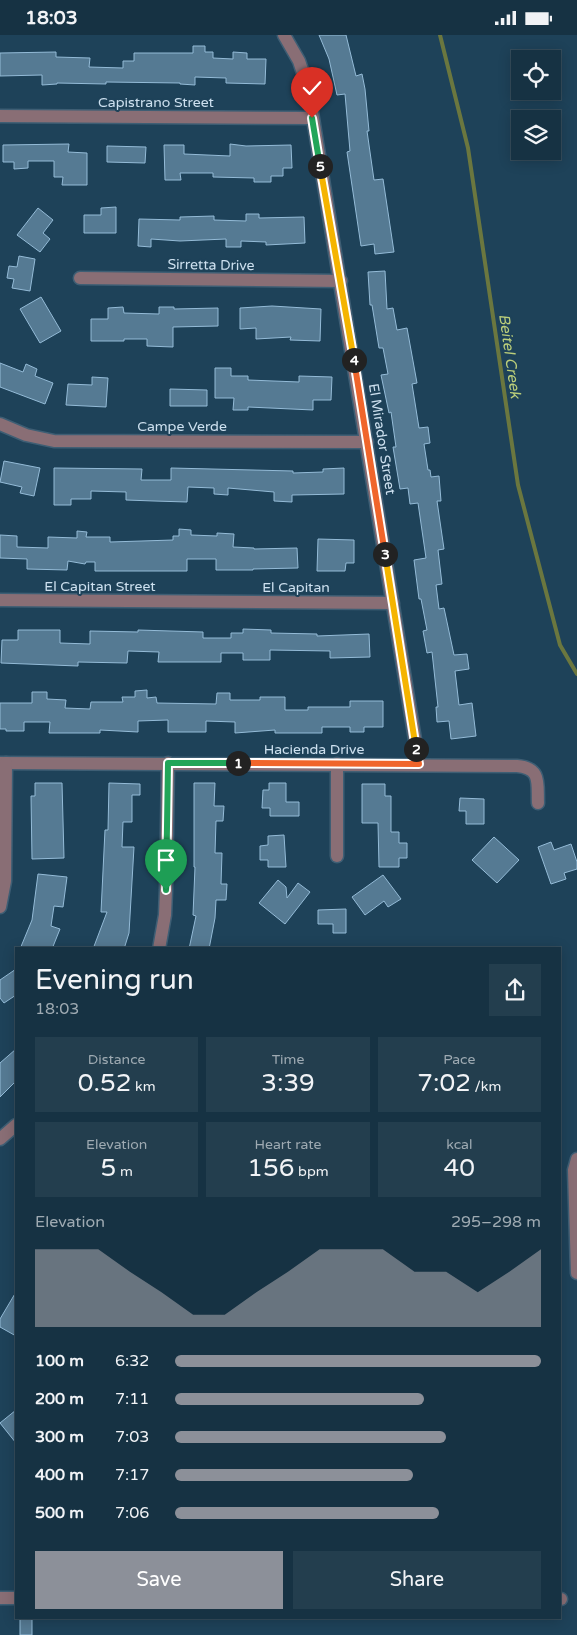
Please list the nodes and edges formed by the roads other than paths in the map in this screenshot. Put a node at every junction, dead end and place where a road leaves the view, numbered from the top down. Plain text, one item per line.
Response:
1 (284, 35) edge
2 (0, 116) edge
3 (312, 118) junction
4 (80, 278) dead end
5 (341, 281) junction
6 (0, 424) edge
7 (367, 442) junction
8 (0, 600) edge
9 (200, 602) joint
10 (393, 603) junction
11 (3, 763) edge
12 (168, 763) junction
13 (337, 764) junction
14 (419, 764) junction
15 (538, 803) dead end
16 (337, 856) dead end
17 (0, 907) edge
18 (158, 947) edge
19 (15, 1126) edge
20 (0, 1139) edge
21 (577, 1159) edge
22 (577, 1273) edge
23 (0, 1598) edge
24 (15, 1598) edge

1 - 3 street, El Mirador Street
2 - 3 street, Capistrano Street
3 - 5 street, El Mirador Street
4 - 5 street, Sirretta Drive
5 - 7 street, El Mirador Street
6 - 7 street, Campe Verde
7 - 10 street, El Mirador Street
8 - 9 street, El Capitan Street
9 - 10 street, El Capitan
10 - 14 street, El Mirador Street
11 - 12 street, Hacienda Drive
11 - 17 street
12 - 13 street, Hacienda Drive
12 - 18 street
13 - 14 street, Hacienda Drive
13 - 16 street
14 - 15 street, Hacienda Drive
19 - 20 street
21 - 22 street
23 - 24 street

